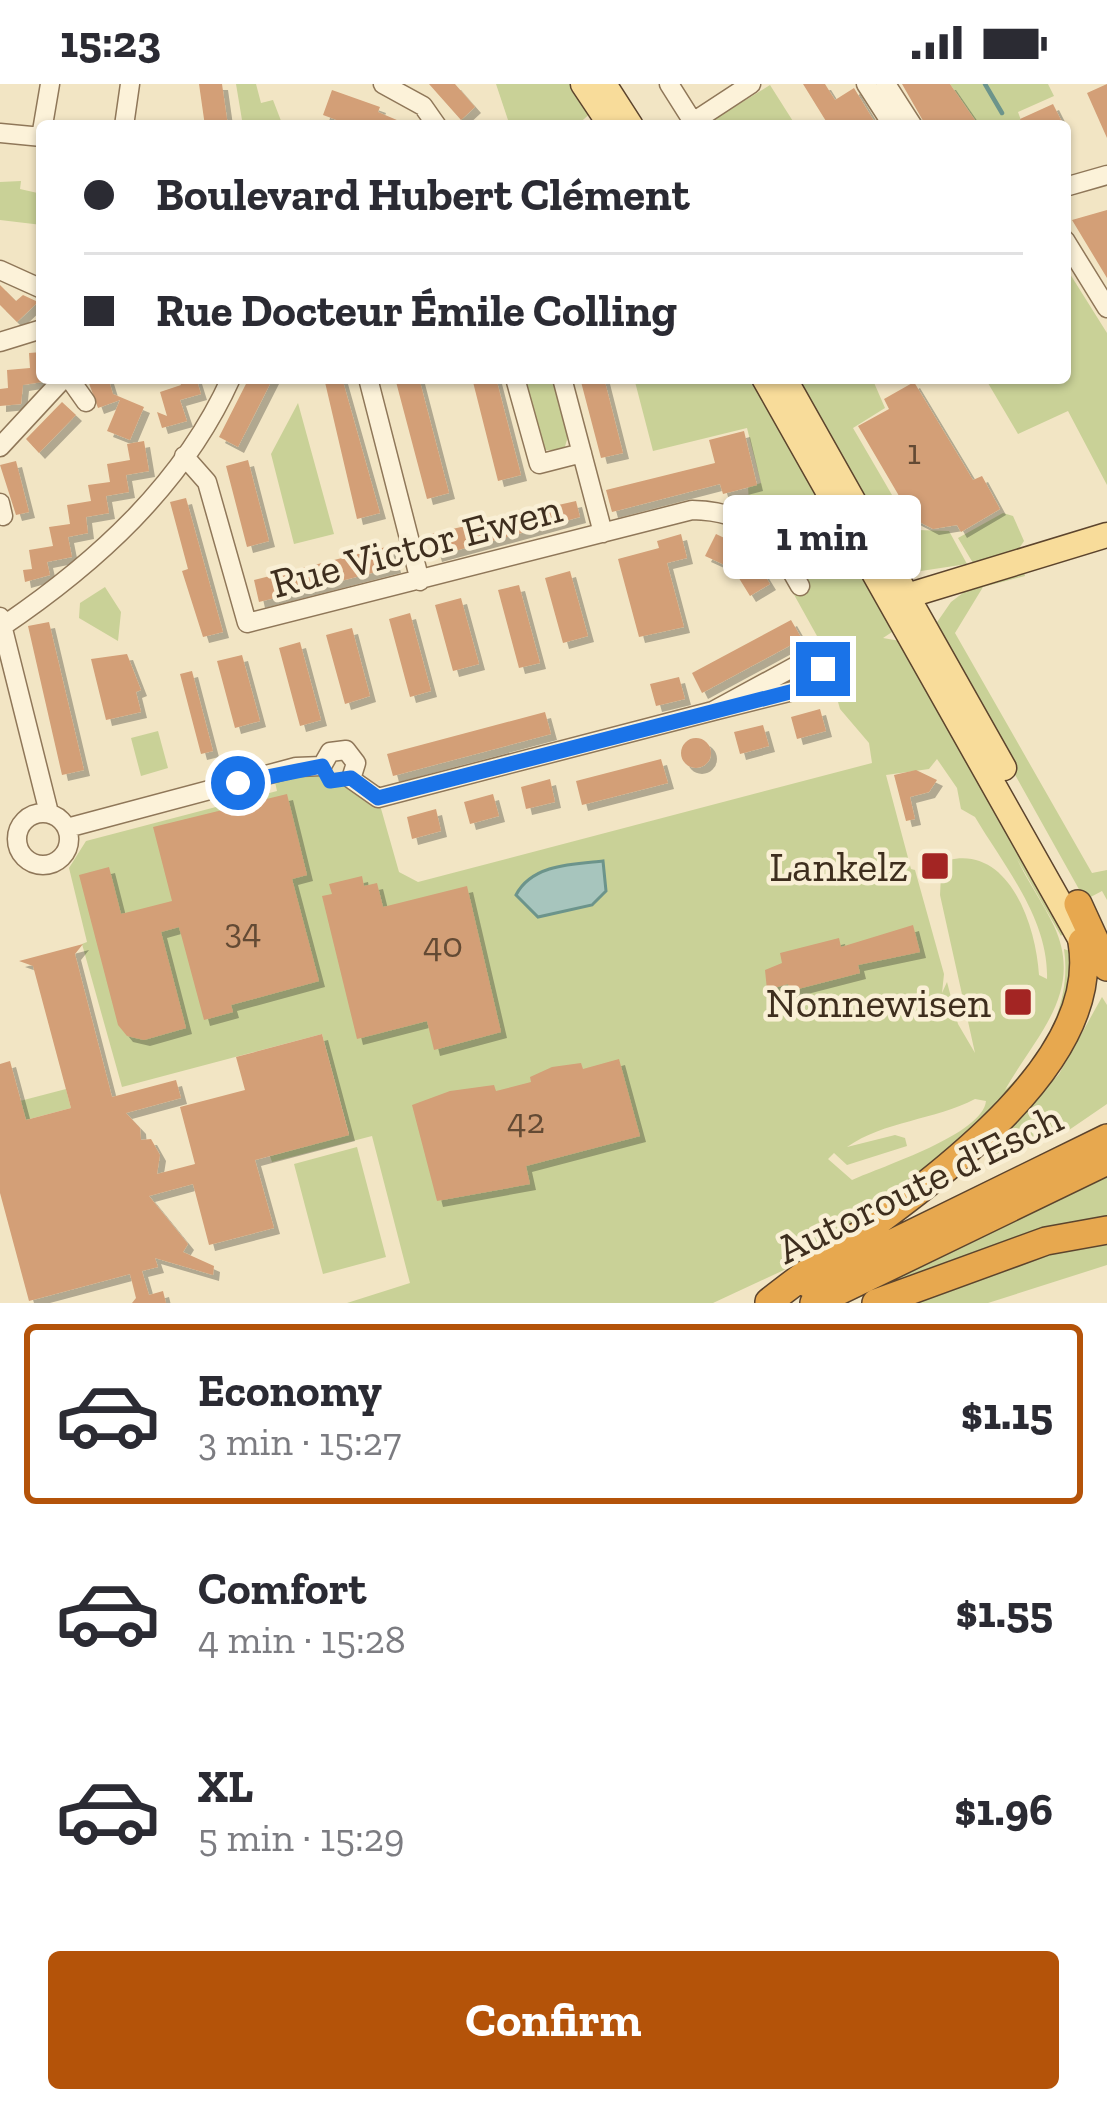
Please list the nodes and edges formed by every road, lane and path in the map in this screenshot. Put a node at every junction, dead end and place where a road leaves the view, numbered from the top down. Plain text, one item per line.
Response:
1 (50, 84) edge
2 (130, 84) edge
3 (383, 84) edge
4 (583, 84) edge
5 (604, 84) edge
6 (669, 84) edge
7 (751, 84) edge
8 (866, 84) edge
9 (886, 84) edge
10 (44, 120) edge
11 (125, 120) edge
12 (433, 120) edge
13 (607, 120) edge
14 (628, 120) edge
15 (692, 120) edge
16 (696, 120) edge
17 (889, 120) edge
18 (909, 120) edge
19 (0, 133) edge
20 (36, 137) edge
21 (1107, 175) edge
22 (1071, 185) edge
23 (1071, 250) edge
24 (0, 270) edge
25 (36, 284) edge
26 (1107, 308) edge
27 (36, 330) edge
28 (0, 342) edge
29 (60, 384) edge
30 (71, 384) edge
31 (227, 384) edge
32 (370, 384) edge
33 (517, 384) edge
34 (564, 384) edge
35 (767, 384) edge
36 (787, 384) edge
37 (86, 402) dead end
38 (0, 447) edge
39 (582, 453) junction
40 (184, 456) junction
41 (603, 533) junction
42 (1107, 535) edge
43 (420, 581) junction
44 (800, 586) dead end
45 (899, 598) junction
46 (1, 624) edge
47 (712, 711) junction
48 (322, 766) junction
49 (351, 778) junction
50 (44, 813) junction
51 (68, 828) junction
52 (9, 843) edge
53 (1078, 904) junction
54 (1094, 939) edge
55 (1107, 970) edge
56 (1107, 1121) edge
57 (1107, 1138) edge
58 (1107, 1161) edge
59 (1006, 1189) junction
60 (1107, 1230) edge
61 (768, 1303) edge
62 (814, 1303) edge
63 (876, 1303) edge

1 - 10 street
2 - 11 street
3 - 12 street
4 - 13 main road
5 - 14 main road
6 - 15 street
7 - 16 street
8 - 17 street
9 - 18 street
19 - 20 street
21 - 22 street
23 - 26 street
24 - 25 street
27 - 28 street
29 - 38 street
30 - 37 street
31 - 40 street
32 - 43 street
33 - 39 street
34 - 39 street
35 - 45 main road
36 - 45 main road
39 - 41 street
40 - 43 street, Rue Victor Ewen
40 - 46 street
41 - 43 street, Rue Victor Ewen
41 - 44 street, Rue Victor Ewen
42 - 45 main road
45 - 53 main road
45 - 54 main road
46 - 50 street
47 - 47 street
47 - 49 street
48 - 49 street
48 - 49 street
48 - 51 street
50 - 51 street
50 - 52 street
51 - 52 street
53 - 54 highway
53 - 55 highway
54 - 55 highway
54 - 61 highway
56 - 59 highway
57 - 59 highway, Autoroute d'Esch
58 - 62 highway, Autoroute d'Esch
59 - 61 highway, Autoroute d'Esch
60 - 63 highway

